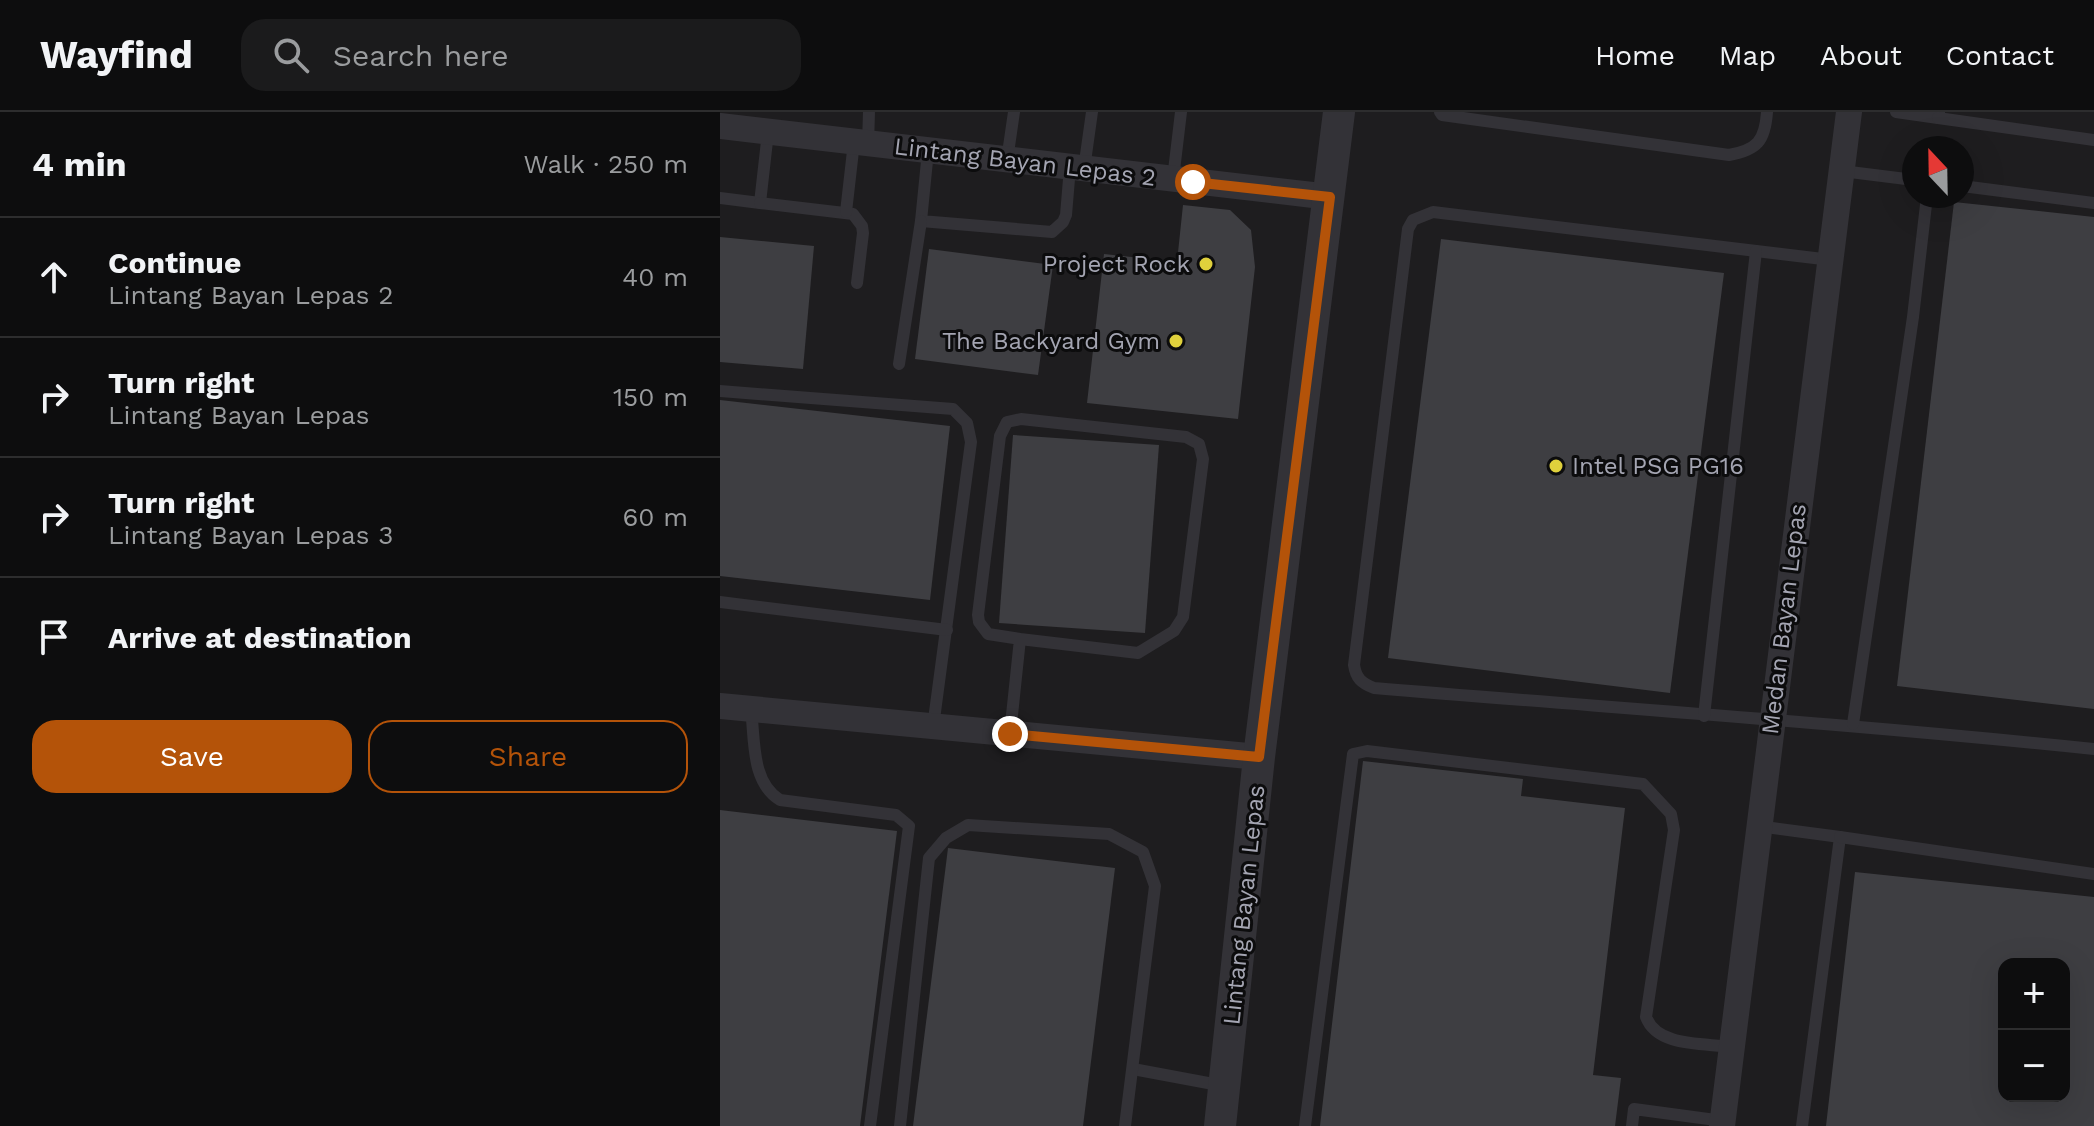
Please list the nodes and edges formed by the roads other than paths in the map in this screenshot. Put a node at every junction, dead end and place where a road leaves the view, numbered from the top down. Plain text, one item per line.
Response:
1 (869, 112) edge
2 (1014, 112) edge
3 (1092, 112) edge
4 (1181, 112) edge
5 (1339, 112) edge
6 (1440, 112) edge
7 (1767, 112) edge
8 (1849, 112) edge
9 (1896, 112) edge
10 (1939, 115) edge
11 (720, 126) edge
12 (768, 132) junction
13 (2094, 140) edge
14 (861, 143) junction
15 (928, 151) junction
16 (1007, 160) junction
17 (1077, 168) junction
18 (1842, 171) junction
19 (1902, 178) edge
20 (1173, 179) junction
21 (1974, 188) edge
22 (1330, 197) junction
23 (720, 198) edge
24 (760, 203) junction
25 (2094, 203) edge
26 (1926, 208) edge
27 (846, 212) junction
28 (921, 221) junction
29 (1756, 251) junction
30 (1831, 260) junction
31 (857, 283) dead end
32 (899, 364) dead end
33 (720, 391) edge
34 (720, 602) edge
35 (947, 630) junction
36 (1020, 639) junction
37 (720, 706) edge
38 (751, 709) junction
39 (1704, 716) junction
40 (1770, 721) junction
41 (1853, 724) junction
42 (933, 727) junction
43 (1010, 734) junction
44 (2094, 749) edge
45 (1259, 757) junction
46 (1758, 826) junction
47 (1840, 837) junction
48 (2094, 874) edge
49 (1731, 1047) junction
50 (1133, 1069) junction
51 (1224, 1086) junction
52 (1722, 1123) edge
53 (870, 1126) edge
54 (900, 1126) edge
55 (1125, 1126) edge
56 (1220, 1126) edge
57 (1305, 1126) edge
58 (1632, 1126) edge
59 (1802, 1126) edge

1 - 14 lane
2 - 16 lane
3 - 17 lane
4 - 20 lane
5 - 22 street, Lintang Bayan Lepas
6 - 7 lane
8 - 18 street, Medan Bayan Lepas
9 - 10 lane
10 - 13 lane
11 - 12 street, Lintang Bayan Lepas 2
12 - 14 street, Lintang Bayan Lepas 2
12 - 24 lane
14 - 15 street, Lintang Bayan Lepas 2
14 - 27 lane
15 - 16 street, Lintang Bayan Lepas 2
15 - 28 lane
16 - 17 street, Lintang Bayan Lepas 2
17 - 20 street, Lintang Bayan Lepas 2
17 - 28 lane
18 - 19 lane
18 - 30 street, Medan Bayan Lepas
20 - 22 street, Lintang Bayan Lepas 2
21 - 25 lane
22 - 45 street, Lintang Bayan Lepas
23 - 24 lane
24 - 27 lane
26 - 41 lane
27 - 31 lane
28 - 32 lane
29 - 30 lane
29 - 39 lane
29 - 39 lane
30 - 40 street, Medan Bayan Lepas
33 - 35 lane
34 - 35 lane
35 - 42 lane
36 - 36 lane
36 - 43 lane
37 - 38 street
38 - 42 street
38 - 53 lane
39 - 40 lane
40 - 41 lane
40 - 46 street, Medan Bayan Lepas
41 - 44 lane
42 - 43 street
43 - 45 street
45 - 51 street, Lintang Bayan Lepas
46 - 47 lane
46 - 49 street, Medan Bayan Lepas
47 - 48 lane
47 - 59 lane
49 - 52 street, Medan Bayan Lepas
49 - 57 lane
50 - 51 lane
50 - 54 lane
50 - 55 lane
51 - 56 street, Lintang Bayan Lepas
52 - 58 lane

